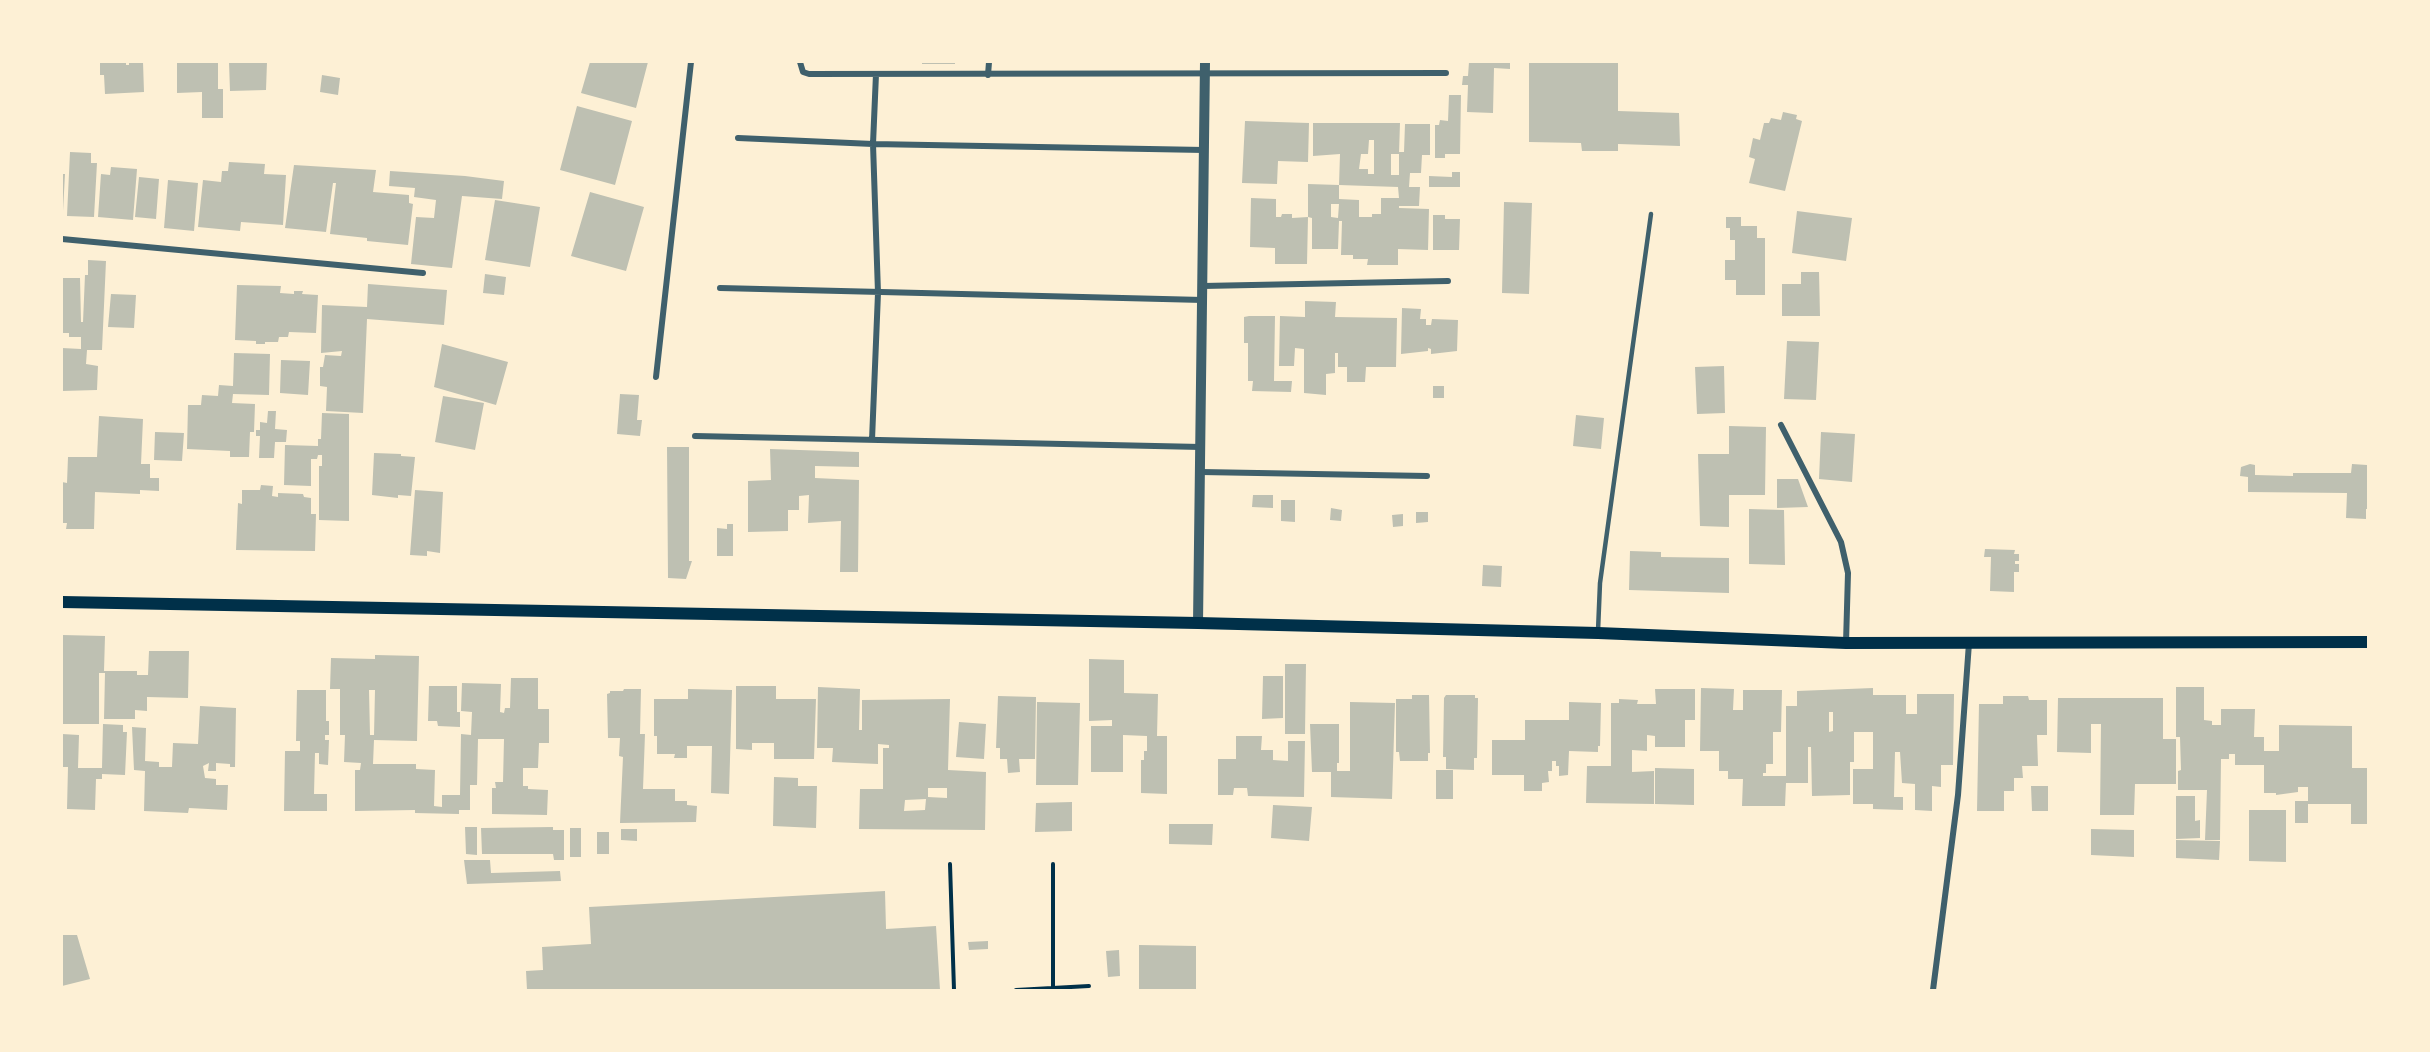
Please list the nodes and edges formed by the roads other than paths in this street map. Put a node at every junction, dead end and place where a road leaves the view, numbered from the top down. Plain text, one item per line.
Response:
1 (691, 62) edge
2 (800, 62) edge
3 (988, 62) edge
4 (1206, 62) edge
5 (1446, 73) dead end
6 (876, 74) junction
7 (988, 75) junction
8 (1205, 75) junction
9 (738, 138) dead end
10 (873, 144) junction
11 (1204, 150) junction
12 (1651, 214) dead end
13 (62, 239) edge
14 (423, 273) dead end
15 (1448, 281) dead end
16 (1203, 286) junction
17 (720, 288) dead end
18 (878, 293) junction
19 (1203, 300) junction
20 (656, 377) dead end
21 (1781, 425) dead end
22 (695, 436) dead end
23 (872, 440) junction
24 (1201, 447) junction
25 (1201, 472) junction
26 (1427, 476) dead end
27 (62, 602) edge
28 (1198, 623) junction
29 (1598, 633) junction
30 (2368, 642) edge
31 (1846, 643) junction
32 (1969, 643) junction
33 (1933, 990) edge

1 - 20 street
2 - 6 street
3 - 7 street
4 - 8 street
5 - 8 street
6 - 7 street
6 - 10 street
7 - 8 street
8 - 11 street
9 - 10 street
10 - 11 street
10 - 18 street
11 - 16 street
12 - 29 lane
13 - 14 street
15 - 16 street
16 - 19 street
17 - 18 street
18 - 19 street
18 - 23 street
19 - 24 street
21 - 31 street
22 - 23 street
23 - 24 street
24 - 25 street
25 - 26 street
25 - 28 street
27 - 28 main road
28 - 29 main road
29 - 31 main road
30 - 32 main road
31 - 32 main road
32 - 33 street

